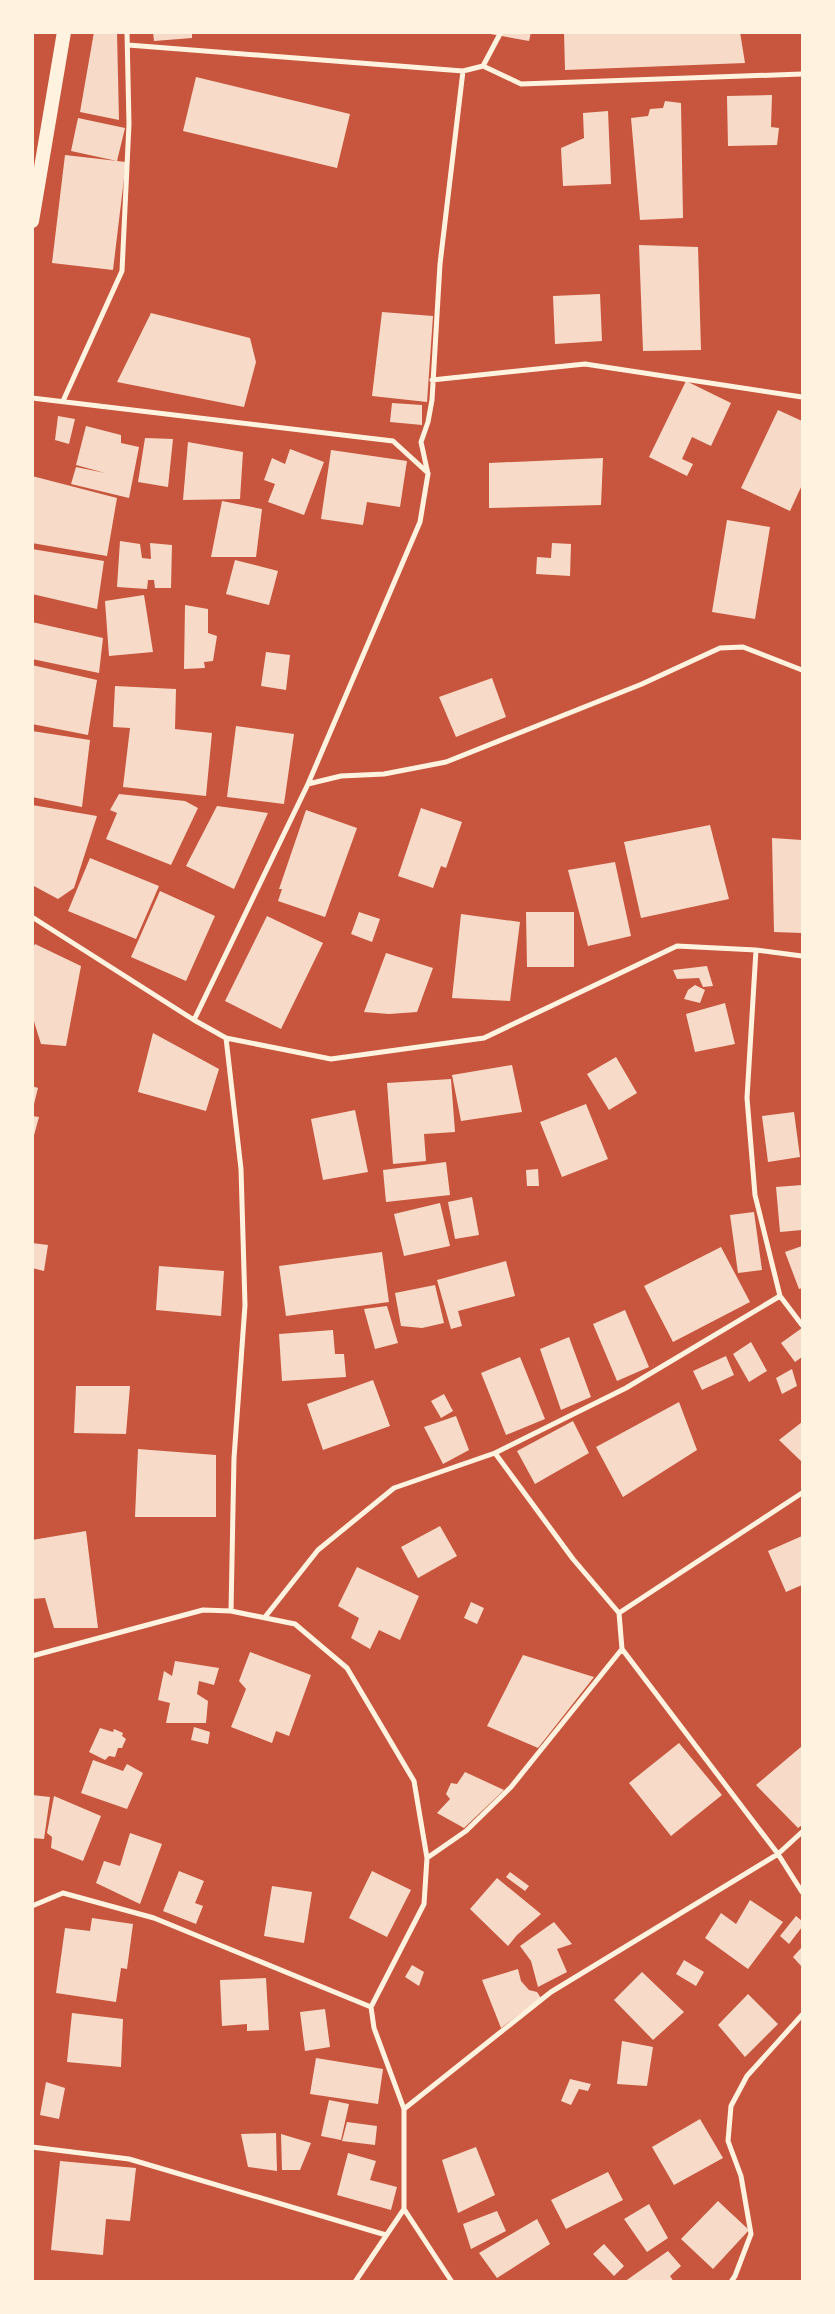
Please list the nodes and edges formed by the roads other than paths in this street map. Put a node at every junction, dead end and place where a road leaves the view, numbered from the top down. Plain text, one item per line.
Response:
1 (64, 32) edge
2 (127, 32) edge
3 (501, 32) edge
4 (128, 44) junction
5 (483, 66) junction
6 (463, 71) junction
7 (802, 74) edge
8 (32, 221) edge
9 (432, 380) junction
10 (802, 397) edge
11 (32, 398) edge
12 (63, 401) junction
13 (428, 474) junction
14 (802, 670) edge
15 (308, 784) junction
16 (32, 917) edge
17 (756, 950) junction
18 (802, 956) edge
19 (194, 1020) junction
20 (226, 1038) junction
21 (780, 1296) junction
22 (802, 1325) edge
23 (495, 1453) junction
24 (802, 1493) edge
25 (231, 1611) junction
26 (619, 1613) junction
27 (265, 1617) junction
28 (622, 1649) junction
29 (32, 1656) edge
30 (802, 1832) edge
31 (778, 1854) junction
32 (427, 1858) junction
33 (802, 1892) edge
34 (32, 1906) edge
35 (371, 2007) junction
36 (802, 2014) edge
37 (404, 2109) junction
38 (32, 2147) edge
39 (404, 2209) junction
40 (386, 2235) junction
41 (355, 2282) edge
42 (452, 2282) edge
43 (731, 2282) edge

1 - 8 highway
2 - 4 street
3 - 5 street
4 - 6 street
4 - 12 street
5 - 6 street
5 - 7 street
6 - 9 street
9 - 10 street
9 - 13 street
11 - 12 street
12 - 13 street
13 - 15 street
14 - 15 street
15 - 19 street
16 - 19 street
17 - 18 street
17 - 20 street
17 - 21 street
19 - 20 street
20 - 25 street
21 - 22 street
21 - 23 street
23 - 26 street
23 - 27 street
24 - 26 street
25 - 27 street
25 - 29 street
26 - 28 street
27 - 32 street
28 - 31 street
28 - 32 street
30 - 31 street
31 - 33 street
31 - 37 street
32 - 35 street
34 - 35 street
35 - 37 street
36 - 43 street
37 - 39 street
38 - 40 street
39 - 40 street
39 - 42 street
40 - 41 street

